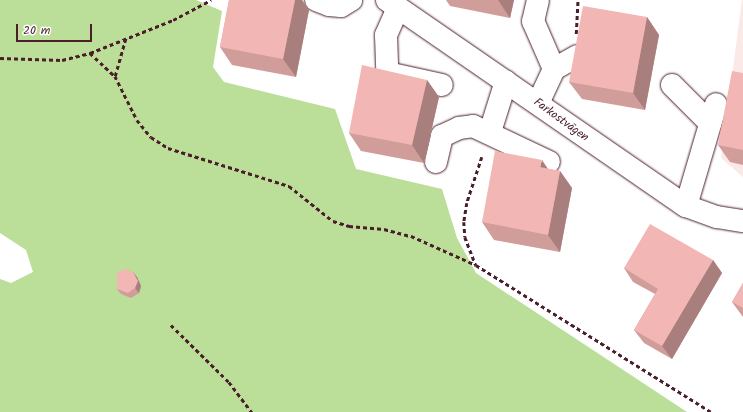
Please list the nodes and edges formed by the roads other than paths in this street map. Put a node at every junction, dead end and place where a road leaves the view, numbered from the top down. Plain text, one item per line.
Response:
1 (316, 0) edge
2 (351, 0) edge
3 (538, 0) edge
4 (393, 3) edge
5 (577, 56) edge
6 (554, 70) junction
7 (506, 81) junction
8 (672, 85) dead end
9 (442, 86) dead end
10 (538, 103) junction
11 (490, 132) junction
12 (436, 162) dead end
13 (549, 162) dead end
14 (686, 206) junction
15 (743, 221) edge

1 - 2 street
3 - 6 street
4 - 7 street, Farkostvägen
4 - 9 street
5 - 6 street
6 - 10 street
7 - 10 street, Farkostvägen
7 - 11 street
8 - 14 street
10 - 14 street, Farkostvägen
11 - 12 street
11 - 13 street
14 - 15 street, Farkostvägen

